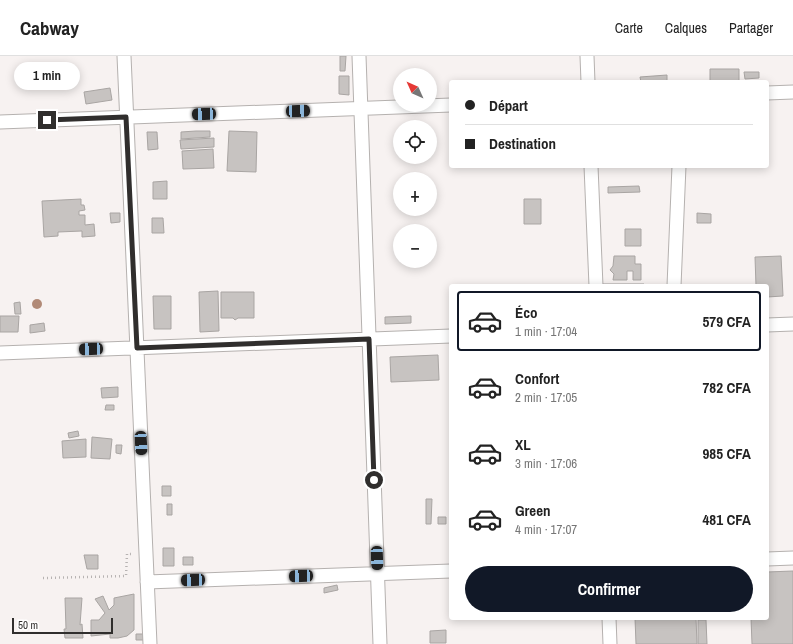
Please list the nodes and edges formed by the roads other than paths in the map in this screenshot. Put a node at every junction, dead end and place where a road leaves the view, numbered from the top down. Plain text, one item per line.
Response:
1 (124, 56) edge
2 (359, 56) edge
3 (587, 56) edge
4 (588, 80) edge
5 (793, 92) edge
6 (769, 93) edge
7 (449, 105) edge
8 (361, 108) junction
9 (126, 117) junction
10 (0, 122) edge
11 (591, 168) edge
12 (679, 168) edge
13 (596, 284) edge
14 (674, 284) edge
15 (793, 324) edge
16 (769, 325) edge
17 (449, 336) edge
18 (369, 339) junction
19 (137, 348) junction
20 (0, 353) edge
21 (793, 558) edge
22 (769, 559) edge
23 (449, 571) edge
24 (377, 574) junction
25 (147, 582) junction
26 (609, 620) edge
27 (150, 644) edge
28 (380, 644) edge
29 (610, 644) edge

1 - 9 street
2 - 8 street
3 - 4 street
5 - 6 street
7 - 8 street
8 - 9 street
8 - 18 street
9 - 10 street
9 - 19 street
11 - 13 street
12 - 14 street
15 - 16 street
17 - 18 street
18 - 19 street
18 - 24 street
19 - 20 street
19 - 25 street
21 - 22 street
23 - 24 street
24 - 25 street
24 - 28 street
25 - 27 street
26 - 29 street

